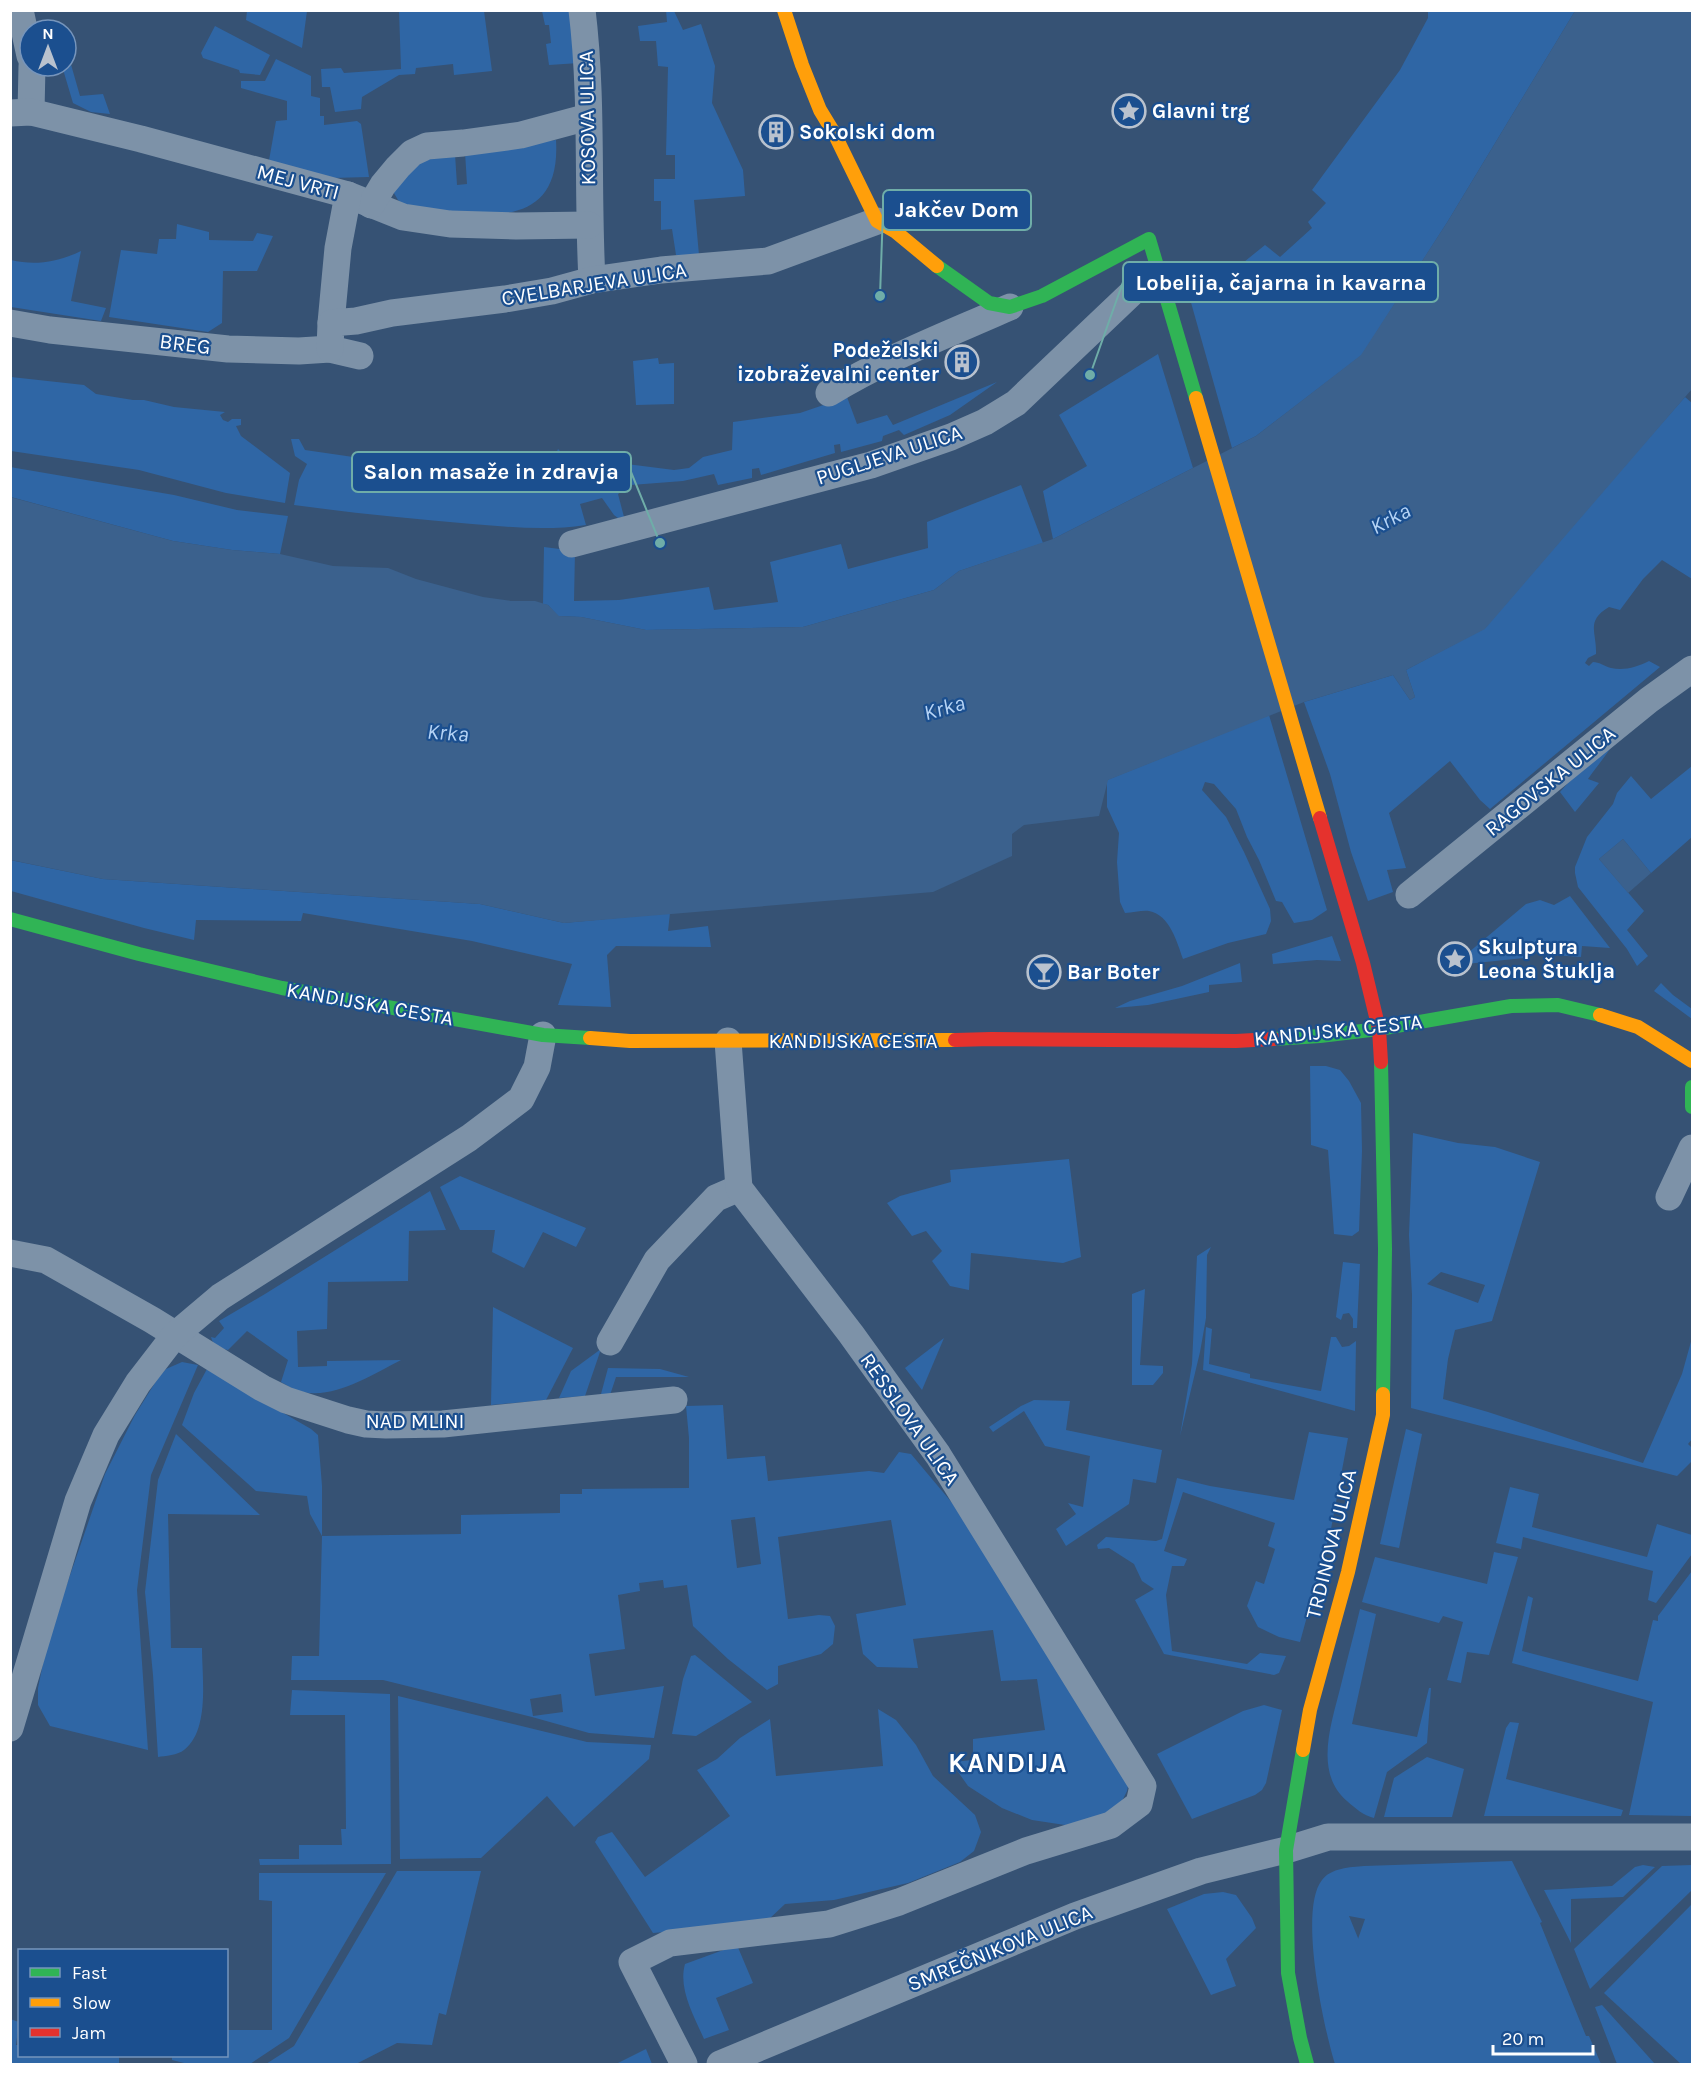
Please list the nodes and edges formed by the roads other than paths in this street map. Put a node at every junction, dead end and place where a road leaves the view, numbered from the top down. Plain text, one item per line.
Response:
1 (582, 10) edge
2 (784, 10) edge
3 (29, 78) edge
4 (21, 112) edge
5 (588, 117) junction
6 (360, 200) junction
7 (877, 221) junction
8 (589, 225) junction
9 (1159, 278) junction
10 (592, 280) junction
11 (1010, 307) junction
12 (10, 323) edge
13 (331, 336) junction
14 (360, 356) dead end
15 (829, 393) dead end
16 (572, 544) dead end
17 (1692, 669) edge
18 (1409, 895) dead end
19 (10, 919) edge
20 (1379, 1029) junction
21 (543, 1035) junction
22 (728, 1041) junction
23 (1692, 1061) edge
24 (1692, 1087) edge
25 (1692, 1107) edge
26 (1692, 1148) edge
27 (739, 1188) junction
28 (1669, 1197) dead end
29 (10, 1253) edge
30 (176, 1335) junction
31 (610, 1342) dead end
32 (674, 1400) dead end
33 (10, 1728) edge
34 (1692, 1837) edge
35 (1286, 1850) junction
36 (684, 2064) edge
37 (720, 2064) edge
38 (1307, 2064) edge

1 - 5 street, KOSOVA ULICA
2 - 7 street
3 - 4 street
4 - 6 street, MEJ VRTI
5 - 6 street
5 - 8 street, KOSOVA ULICA
6 - 8 street, MEJ VRTI
6 - 13 street
7 - 10 street, CVELBARJEVA ULICA
7 - 11 street
8 - 10 street, KOSOVA ULICA
9 - 11 street
9 - 16 street, PUGLJEVA ULICA
9 - 20 street, TRDINOVA ULICA
10 - 13 street, CVELBARJEVA ULICA
11 - 15 street
12 - 13 street, BREG
13 - 14 street, BREG
17 - 18 street, RAGOVSKA ULICA
19 - 21 street, KANDIJSKA CESTA
20 - 22 street, KANDIJSKA CESTA
20 - 23 street, KANDIJSKA CESTA
20 - 35 street, TRDINOVA ULICA
21 - 22 street, KANDIJSKA CESTA
21 - 30 street
22 - 27 street
24 - 25 street
26 - 28 street
27 - 31 street
27 - 36 street, RESSLOVA ULICA
29 - 30 street, NAD MLINI
30 - 32 street, NAD MLINI
30 - 33 street
34 - 35 street, SMREČNIKOVA ULICA
35 - 37 street, SMREČNIKOVA ULICA
35 - 38 street, TRDINOVA ULICA

